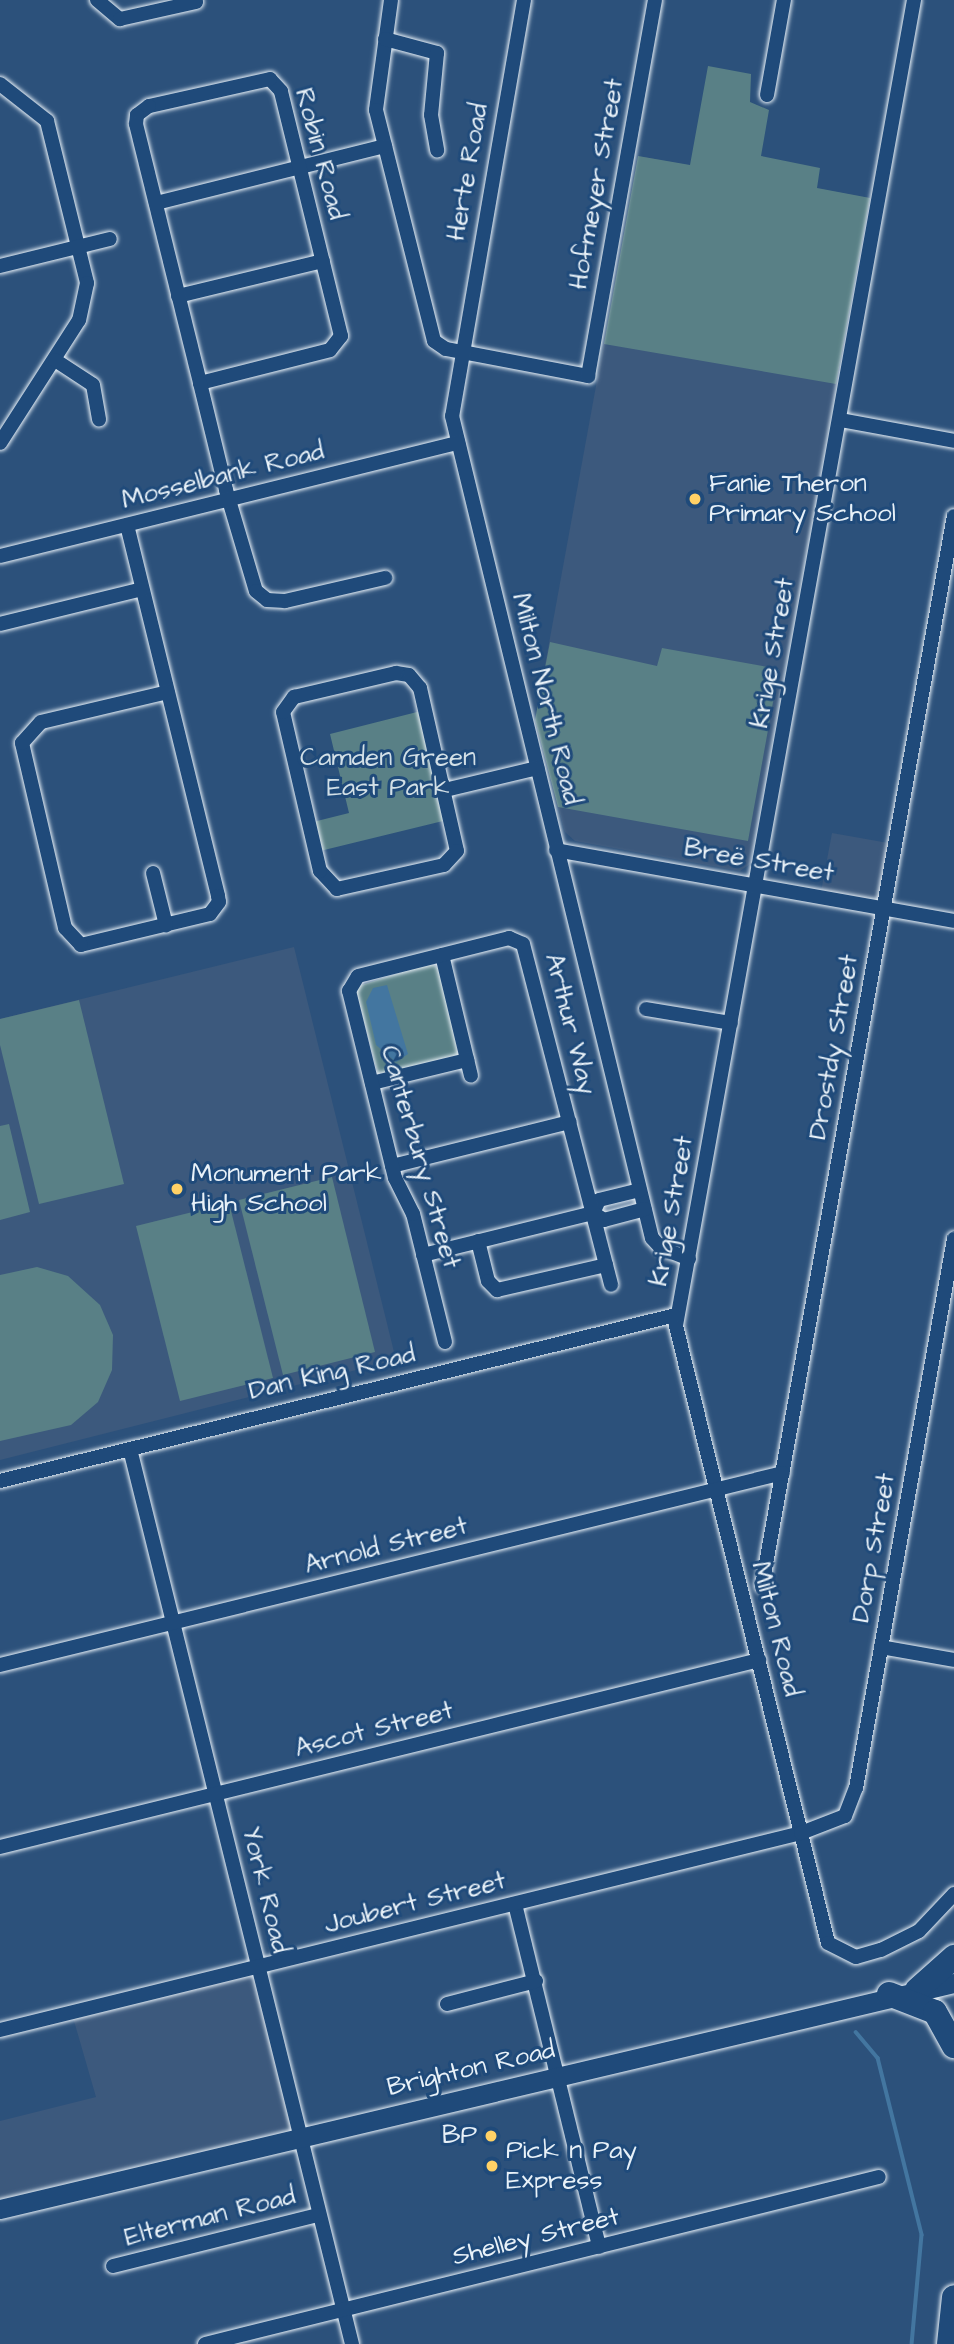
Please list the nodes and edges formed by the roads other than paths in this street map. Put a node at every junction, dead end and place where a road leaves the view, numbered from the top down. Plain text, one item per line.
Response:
1 (97, 0) edge
2 (391, 0) edge
3 (524, 0) edge
4 (655, 0) edge
5 (785, 0) edge
6 (914, 0) edge
7 (198, 1) edge
8 (385, 39) junction
9 (0, 84) edge
10 (767, 95) dead end
11 (385, 146) junction
12 (437, 150) dead end
13 (300, 167) junction
14 (156, 203) junction
15 (110, 239) dead end
16 (78, 247) junction
17 (323, 261) junction
18 (0, 266) edge
19 (178, 296) junction
20 (461, 353) junction
21 (55, 360) junction
22 (200, 383) junction
23 (99, 419) dead end
24 (840, 420) junction
25 (954, 441) edge
26 (0, 443) edge
27 (458, 443) junction
28 (230, 499) junction
29 (954, 516) edge
30 (127, 525) junction
31 (0, 556) edge
32 (385, 578) dead end
33 (142, 589) junction
34 (0, 625) edge
35 (168, 692) junction
36 (537, 768) junction
37 (445, 790) junction
38 (556, 850) junction
39 (153, 873) dead end
40 (756, 886) junction
41 (884, 908) junction
42 (954, 921) edge
43 (166, 925) junction
44 (442, 955) junction
45 (350, 984) joint
46 (646, 1009) dead end
47 (731, 1024) junction
48 (467, 1060) junction
49 (471, 1076) dead end
50 (372, 1083) junction
51 (570, 1122) junction
52 (392, 1166) junction
53 (640, 1189) junction
54 (645, 1209) junction
55 (593, 1213) junction
56 (954, 1239) edge
57 (478, 1241) junction
58 (423, 1255) junction
59 (690, 1259) junction
60 (606, 1265) junction
61 (611, 1285) dead end
62 (676, 1315) junction
63 (445, 1342) dead end
64 (130, 1449) junction
65 (783, 1473) junction
66 (0, 1481) edge
67 (715, 1489) junction
68 (762, 1586) dead end
69 (173, 1622) junction
70 (881, 1647) junction
71 (759, 1660) junction
72 (954, 1660) edge
73 (0, 1665) edge
74 (215, 1795) junction
75 (801, 1833) junction
76 (0, 1847) edge
77 (954, 1894) edge
78 (516, 1904) junction
79 (954, 1957) edge
80 (259, 1966) junction
81 (536, 1980) junction
82 (954, 1983) edge
83 (917, 1990) junction
84 (889, 1994) junction
85 (447, 2004) dead end
86 (0, 2030) edge
87 (954, 2046) edge
88 (559, 2075) junction
89 (300, 2137) junction
90 (879, 2177) dead end
91 (0, 2209) edge
92 (318, 2215) junction
93 (599, 2247) junction
94 (113, 2266) dead end
95 (954, 2297) edge
96 (344, 2310) junction
97 (205, 2344) edge
98 (352, 2344) edge
99 (949, 2344) edge

1 - 7 street
2 - 8 street
3 - 20 street, Herte Road
4 - 20 street, Hofmeyer Street
5 - 10 street
6 - 24 street, Krige Street
8 - 11 street
8 - 12 street
9 - 16 street
11 - 13 street
11 - 20 street
13 - 14 street
13 - 14 street, Robin Road
13 - 17 street, Robin Road
14 - 19 street, Robin Road
15 - 16 street
16 - 18 street
16 - 21 street
17 - 19 street
17 - 22 street, Robin Road
19 - 22 street, Robin Road
20 - 27 street, Milton North Road
21 - 23 street
21 - 26 street
22 - 28 street, Robin Road
24 - 25 street
24 - 40 street, Krige Street
27 - 28 street, Mosselbank Road
27 - 36 street, Milton North Road
28 - 30 street, Mosselbank Road
28 - 32 street, Robin Road
29 - 41 street, Drostdy Street
30 - 31 street, Mosselbank Road
30 - 33 street
33 - 34 street
33 - 35 street
35 - 43 street
35 - 43 street
36 - 37 street
36 - 38 street, Milton North Road
37 - 37 street
38 - 40 street, Breë Street
38 - 53 street, Milton North Road
39 - 43 street
40 - 41 street, Breë Street
40 - 47 street, Krige Street
41 - 42 street, Breë Street
41 - 65 street, Drostdy Street
44 - 45 street, Arthur Way
44 - 48 street
44 - 51 street, Arthur Way
45 - 50 street, Canterbury Street
46 - 47 street
47 - 59 street, Krige Street
48 - 49 street
48 - 50 street
50 - 52 street, Canterbury Street
51 - 52 street
51 - 55 street, Arthur Way
52 - 58 street, Canterbury Street
53 - 54 street, Milton North Road
53 - 55 street
54 - 55 street
54 - 59 street, Milton North Road
55 - 57 street
55 - 60 street, Arthur Way
56 - 70 street, Dorp Street
57 - 58 street
57 - 60 street
58 - 63 street, Canterbury Street
59 - 62 street, Krige Street
60 - 61 street, Arthur Way
62 - 64 street, Dan King Road
62 - 67 street, Milton Road
64 - 66 street, Dan King Road
64 - 69 street, York Road
65 - 67 street, Arnold Street
65 - 68 street, Drostdy Street
67 - 69 street, Arnold Street
67 - 71 street, Milton Road
69 - 73 street, Arnold Street
69 - 74 street, York Road
70 - 72 street
70 - 75 street, Dorp Street
71 - 74 street, Ascot Street
71 - 75 street, Milton Road
74 - 76 street, Ascot Street
74 - 80 street, York Road
75 - 77 street, Milton Road
75 - 78 street, Joubert Street
78 - 80 street, Joubert Street
78 - 81 street
79 - 83 highway
80 - 86 street, Joubert Street
80 - 89 street, York Road
81 - 85 street
81 - 88 street
82 - 83 main road, Brighton Road
83 - 84 main road, Brighton Road
84 - 87 highway
84 - 88 main road, Brighton Road
88 - 89 main road, Brighton Road
88 - 93 street
89 - 91 main road, Brighton Road
89 - 92 street, York Road
90 - 93 street, Shelley Street
92 - 94 street, Elterman Road
92 - 96 street, York Road
93 - 96 street, Shelley Street
95 - 99 highway
96 - 97 street, Shelley Street
96 - 98 street, York Road

